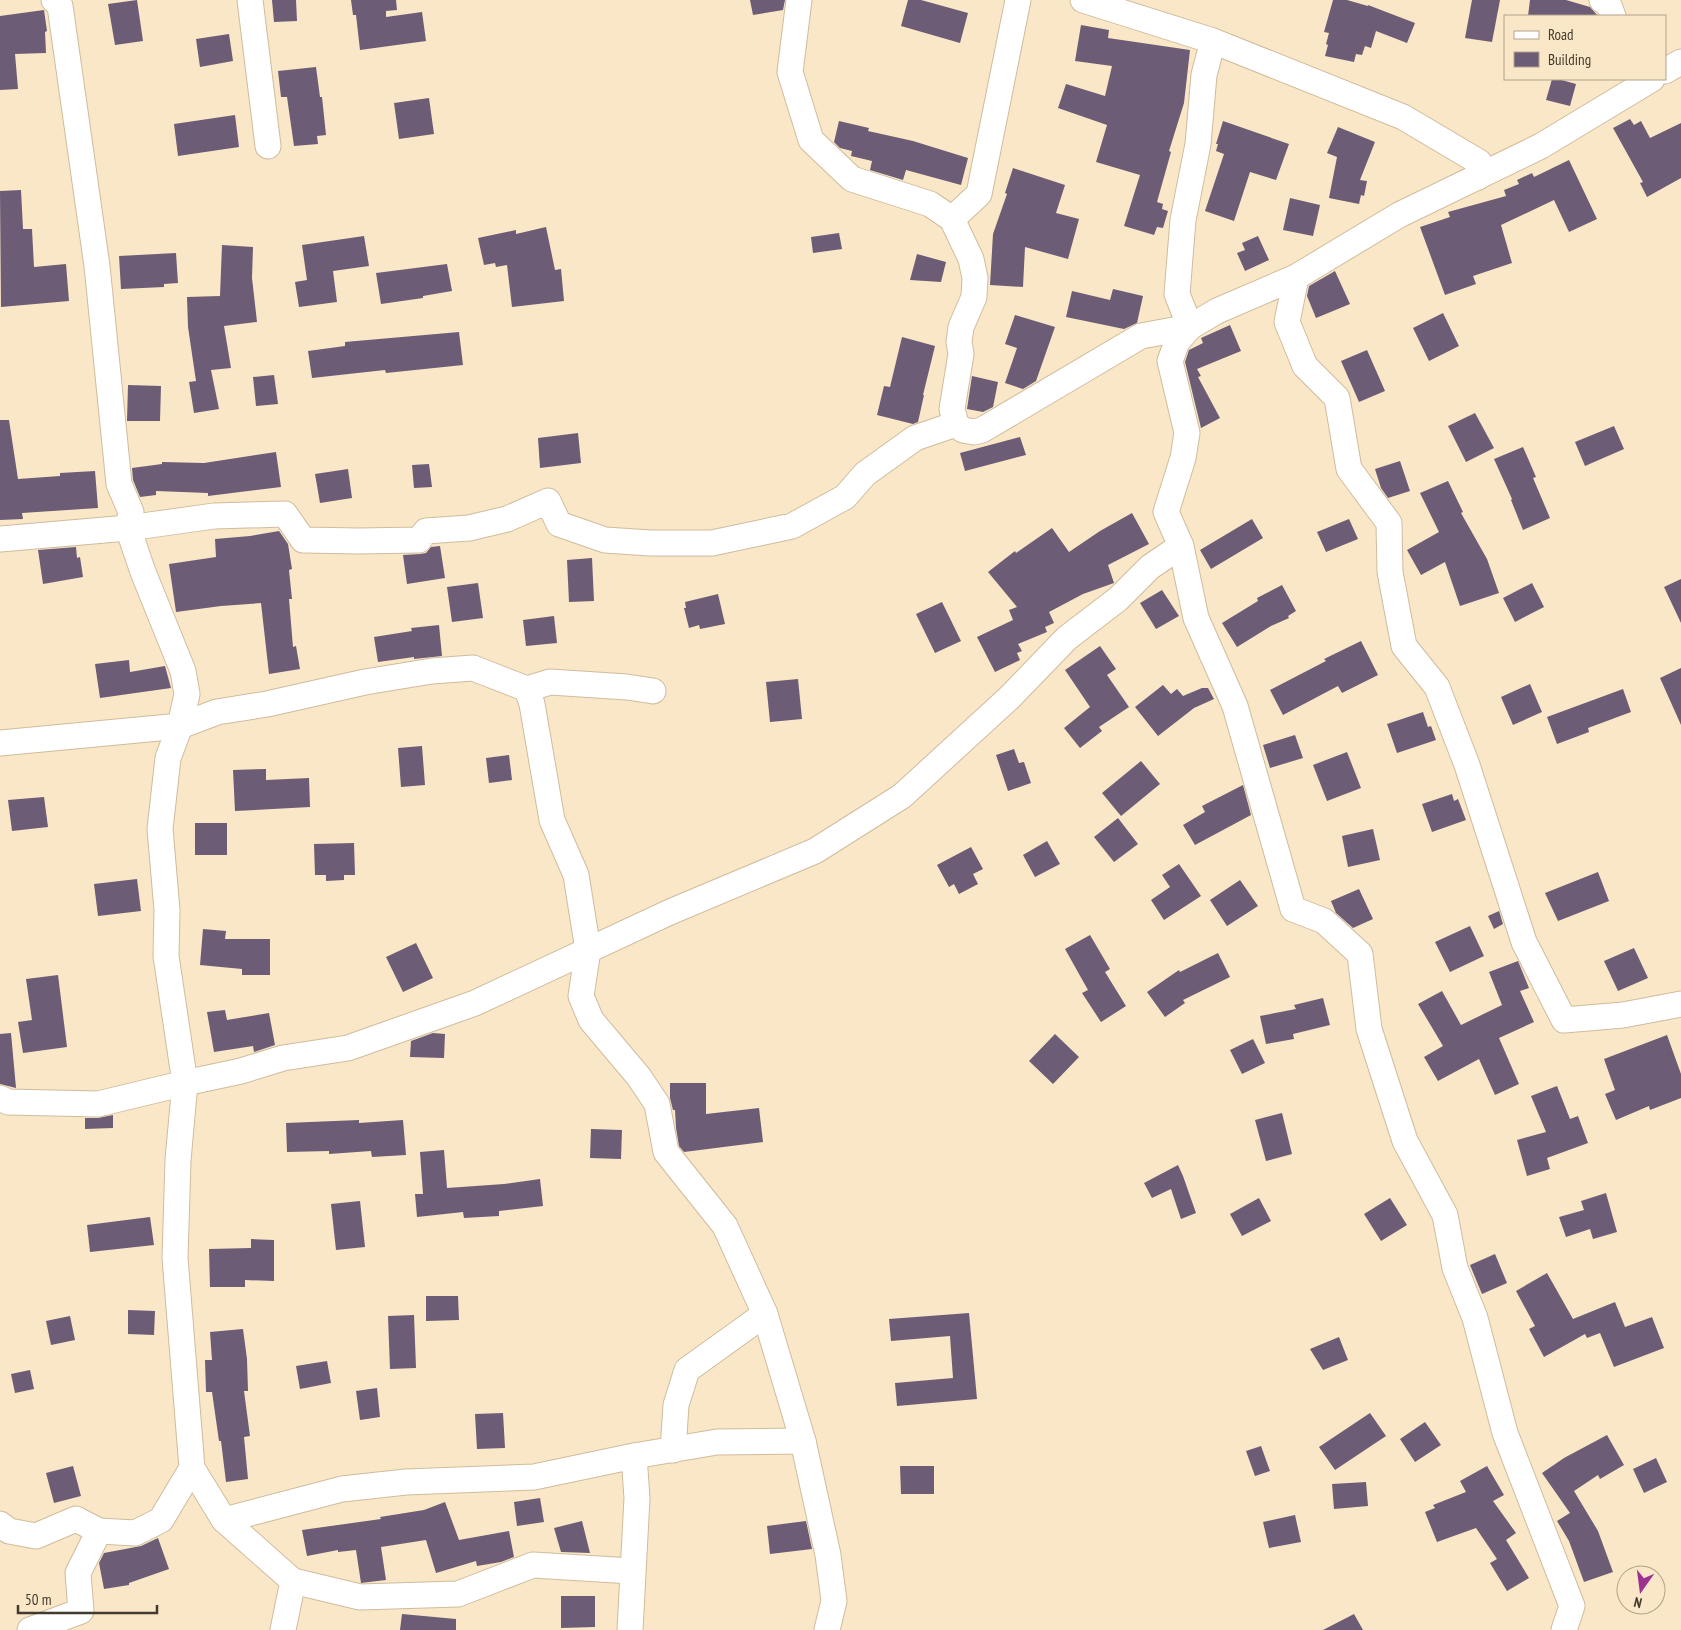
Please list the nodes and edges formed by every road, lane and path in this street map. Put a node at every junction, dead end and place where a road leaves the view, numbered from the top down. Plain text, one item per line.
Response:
1 (54, 0) edge
2 (250, 0) edge
3 (799, 0) edge
4 (1018, 0) edge
5 (1083, 0) edge
6 (1602, 0) edge
7 (1613, 15) edge
8 (1213, 41) junction
9 (1681, 62) edge
10 (1666, 71) edge
11 (1648, 80) edge
12 (1625, 85) edge
13 (268, 146) dead end
14 (1478, 177) junction
15 (952, 220) junction
16 (1296, 277) junction
17 (1190, 327) junction
18 (956, 424) junction
19 (128, 528) junction
20 (0, 539) edge
21 (1181, 546) junction
22 (527, 690) junction
23 (653, 690) dead end
24 (180, 726) junction
25 (0, 743) edge
26 (588, 950) junction
27 (1681, 1004) edge
28 (185, 1083) junction
29 (0, 1098) edge
30 (765, 1314) junction
31 (803, 1441) junction
32 (673, 1450) junction
33 (634, 1456) junction
34 (192, 1468) junction
35 (224, 1520) junction
36 (0, 1524) edge
37 (99, 1531) junction
38 (632, 1571) junction
39 (293, 1581) junction
40 (30, 1630) edge
41 (283, 1630) edge
42 (630, 1630) edge
43 (827, 1630) edge
44 (1564, 1630) edge

1 - 19 street
2 - 13 street
3 - 15 street
4 - 15 street
5 - 8 street
6 - 7 street
8 - 14 street
8 - 17 street
9 - 10 street
11 - 12 street
12 - 14 street
14 - 16 street
15 - 18 street
16 - 17 street
16 - 27 street
17 - 18 street
17 - 21 street
18 - 19 street
19 - 20 street
19 - 24 street
21 - 26 street
21 - 44 street
22 - 23 street
22 - 24 street
22 - 26 street
24 - 25 street
24 - 28 street
26 - 28 street
26 - 30 street
28 - 29 street
28 - 34 street
30 - 31 street
30 - 32 street
31 - 32 street
31 - 43 street
32 - 33 street
33 - 35 street
33 - 38 street
34 - 35 street
34 - 37 street
35 - 39 street
36 - 37 street
37 - 40 street
38 - 39 street
38 - 42 street
39 - 41 street

